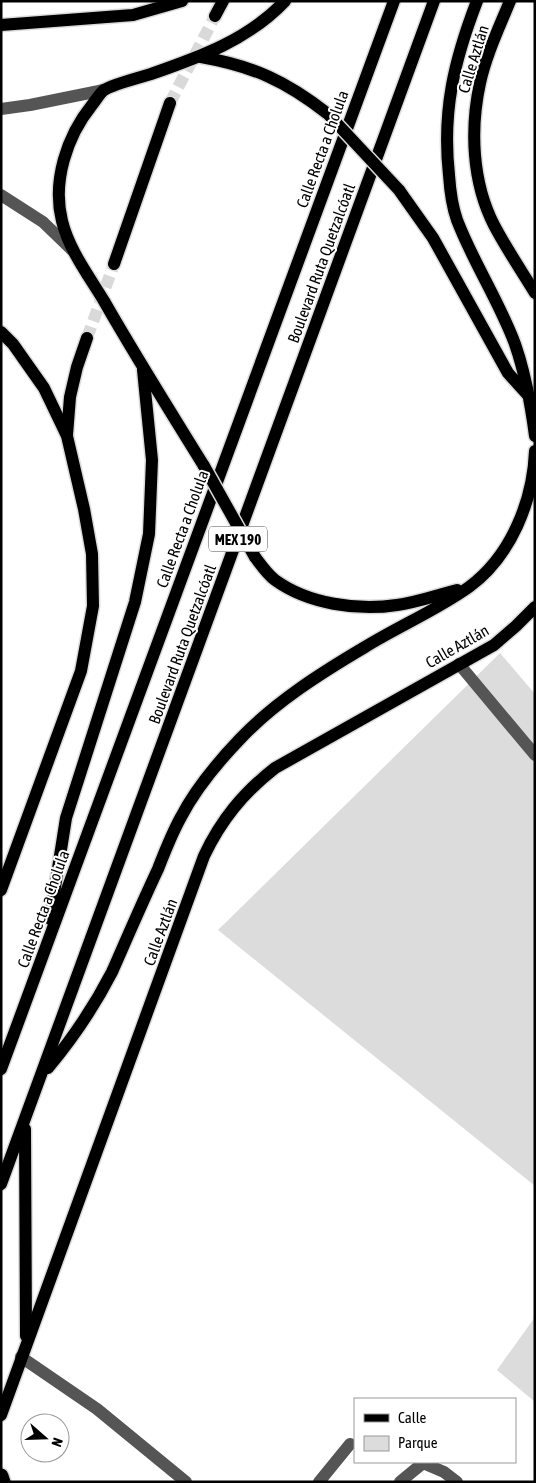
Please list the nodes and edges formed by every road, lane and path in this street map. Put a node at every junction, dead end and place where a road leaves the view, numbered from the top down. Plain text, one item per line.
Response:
1 (182, 1) edge
2 (223, 1) edge
3 (285, 1) edge
4 (394, 1) edge
5 (434, 1) edge
6 (477, 1) edge
7 (510, 1) edge
8 (215, 16) tunnel mouth
9 (1, 26) edge
10 (201, 57) junction
11 (104, 90) junction
12 (170, 103) tunnel mouth
13 (1, 110) edge
14 (1, 195) edge
15 (75, 252) junction
16 (114, 264) tunnel mouth
17 (535, 293) edge
18 (1, 332) edge
19 (87, 338) tunnel mouth
20 (143, 368) junction
21 (527, 394) junction
22 (67, 436) junction
23 (535, 436) edge
24 (535, 451) edge
25 (471, 586) junction
26 (535, 607) edge
27 (459, 664) junction
28 (535, 755) edge
29 (1, 890) edge
30 (46, 946) junction
31 (1, 1069) edge
32 (41, 1076) junction
33 (25, 1119) junction
34 (1, 1184) edge
35 (24, 1350) junction
36 (1, 1415) edge
37 (350, 1444) dead end
38 (1, 1476) edge
39 (3, 1482) edge
40 (186, 1482) edge
41 (319, 1482) edge
42 (400, 1482) edge
43 (457, 1482) edge

1 - 9 main road
2 - 8 main road
3 - 10 main road
4 - 30 main road, Calle Recta a Cholula / MEX 190
5 - 32 main road, Boulevard Ruta Quetzalcóatl / MEX 190
6 - 21 main road
7 - 17 main road, Calle Aztlán
10 - 11 main road
10 - 21 main road, bridge
11 - 13 street
11 - 15 main road
12 - 16 main road
14 - 15 street
15 - 20 main road
18 - 22 main road
19 - 22 main road
20 - 25 main road, bridge
20 - 30 main road
21 - 23 main road
22 - 29 main road
24 - 25 main road
25 - 32 main road
26 - 27 main road, Calle Aztlán
27 - 28 street
27 - 35 main road, Calle Aztlán
30 - 31 main road, Calle Recta a Cholula / MEX 190
32 - 33 main road, Boulevard Ruta Quetzalcóatl / MEX 190
33 - 34 main road, Boulevard Ruta Quetzalcóatl / MEX 190
33 - 35 main road
35 - 36 main road, Calle Aztlán
35 - 40 street
37 - 41 street
38 - 39 highway
42 - 43 street

